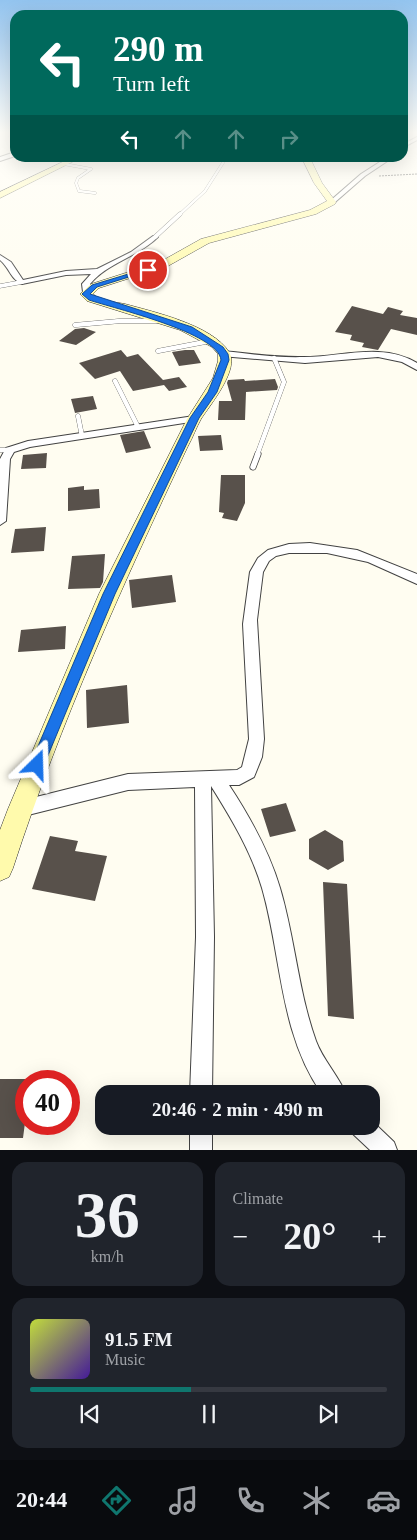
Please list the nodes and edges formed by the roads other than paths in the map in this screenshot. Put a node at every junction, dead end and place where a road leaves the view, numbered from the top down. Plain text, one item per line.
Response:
1 (17, 187) edge
2 (77, 187) edge
3 (208, 187) edge
4 (321, 187) edge
5 (350, 187) edge
6 (95, 193) dead end
7 (0, 195) edge
8 (332, 202) junction
9 (155, 237) joint
10 (0, 257) edge
11 (98, 271) junction
12 (22, 282) junction
13 (0, 286) edge
14 (87, 292) junction
15 (169, 321) junction
16 (75, 325) dead end
17 (210, 341) junction
18 (158, 351) dead end
19 (224, 354) junction
20 (274, 358) junction
21 (417, 367) edge
22 (115, 381) dead end
23 (78, 416) dead end
24 (194, 418) junction
25 (138, 427) junction
26 (82, 436) junction
27 (5, 450) edge
28 (253, 468) dead end
29 (0, 521) edge
30 (417, 579) edge
31 (210, 779) junction
32 (20, 809) junction
33 (0, 868) edge
34 (201, 1085) edge
35 (328, 1085) edge
36 (201, 1135) edge
37 (370, 1135) edge
38 (201, 1150) edge
39 (386, 1150) edge

1 - 7 street
2 - 6 lane
3 - 9 lane
4 - 8 street
5 - 8 street
8 - 14 street
9 - 11 street
10 - 12 street
11 - 12 street
11 - 14 street
12 - 13 lane
14 - 15 street
15 - 16 lane
15 - 17 street
17 - 18 lane
17 - 19 street
19 - 20 street
19 - 24 street
20 - 21 street
20 - 28 lane
22 - 25 lane
23 - 26 lane
24 - 25 street
24 - 32 street
25 - 26 street
26 - 27 street
27 - 29 street
30 - 31 street
31 - 32 street
31 - 34 street
31 - 35 street
32 - 33 street
36 - 38 street
37 - 39 street

